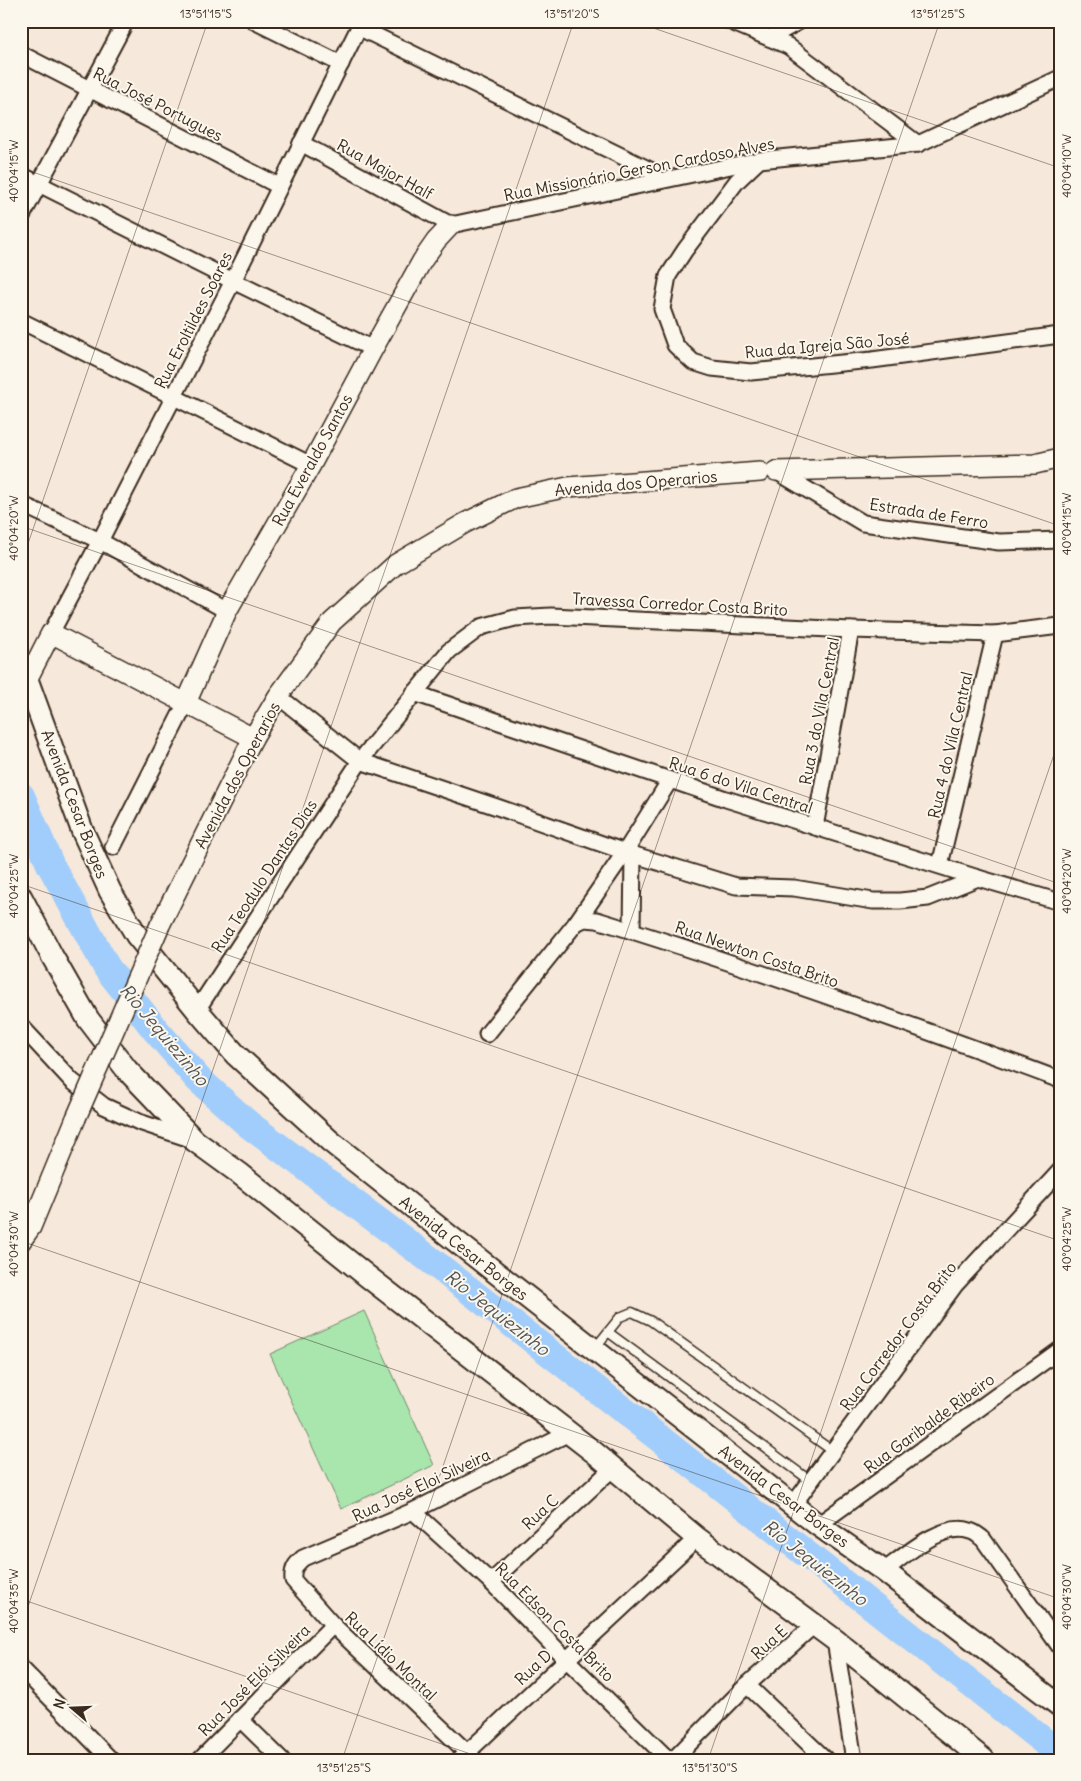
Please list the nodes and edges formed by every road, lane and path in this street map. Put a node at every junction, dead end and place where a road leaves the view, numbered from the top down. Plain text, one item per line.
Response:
1 (126, 21) edge
2 (254, 21) edge
3 (728, 21) edge
4 (800, 21) edge
5 (361, 24) edge
6 (769, 38) junction
7 (21, 54) edge
8 (341, 64) junction
9 (1060, 78) edge
10 (91, 89) junction
11 (301, 143) junction
12 (918, 144) junction
13 (759, 160) junction
14 (654, 172) dead end
15 (21, 175) edge
16 (39, 184) junction
17 (279, 186) junction
18 (21, 218) edge
19 (451, 225) junction
20 (232, 281) junction
21 (21, 321) edge
22 (1060, 335) edge
23 (373, 348) junction
24 (174, 396) junction
25 (1060, 458) edge
26 (312, 465) junction
27 (768, 472) junction
28 (21, 504) edge
29 (1060, 540) edge
30 (100, 541) junction
31 (227, 611) junction
32 (1060, 626) edge
33 (851, 630) junction
34 (51, 633) junction
35 (995, 634) junction
36 (23, 678) edge
37 (414, 693) junction
38 (278, 696) junction
39 (186, 703) junction
40 (253, 738) junction
41 (360, 761) junction
42 (670, 780) junction
43 (815, 827) junction
44 (113, 847) dead end
45 (629, 854) junction
46 (940, 865) junction
47 (978, 878) junction
48 (21, 896) edge
49 (1060, 902) edge
50 (576, 923) junction
51 (632, 931) junction
52 (197, 1010) junction
53 (21, 1026) edge
54 (487, 1034) dead end
55 (1060, 1080) edge
56 (195, 1141) junction
57 (1060, 1171) edge
58 (21, 1240) edge
59 (608, 1332) junction
60 (594, 1349) junction
61 (1060, 1350) edge
62 (569, 1432) junction
63 (834, 1452) junction
64 (613, 1468) junction
65 (812, 1482) junction
66 (793, 1505) junction
67 (413, 1511) junction
68 (818, 1525) junction
69 (697, 1538) junction
70 (292, 1571) joint
71 (884, 1571) junction
72 (491, 1582) junction
73 (333, 1625) junction
74 (814, 1625) junction
75 (834, 1640) junction
76 (1060, 1647) edge
77 (567, 1660) junction
78 (21, 1668) edge
79 (747, 1685) junction
80 (1060, 1706) edge
81 (240, 1719) junction
82 (467, 1757) edge
83 (111, 1760) edge
84 (200, 1760) edge
85 (282, 1760) edge
86 (669, 1760) edge
87 (673, 1760) edge
88 (826, 1760) edge
89 (854, 1760) edge
90 (984, 1760) edge

1 - 10 street
2 - 8 street
3 - 6 street
4 - 6 street
5 - 8 street, Rua Eroltildes Soares
5 - 14 street
6 - 12 street
7 - 10 street, Rua José Portugues
8 - 11 street, Rua Eroltildes Soares
9 - 12 street, Rua Missionário Gerson Cardoso Alves
10 - 16 street
10 - 17 street, Rua José Portugues
11 - 17 street, Rua Eroltildes Soares
11 - 19 street, Rua Major Half
12 - 13 street, Rua Missionário Gerson Cardoso Alves
13 - 19 street, Rua Missionário Gerson Cardoso Alves
13 - 22 street, Rua da Igreja São José
15 - 16 street
16 - 18 street
16 - 20 street
17 - 20 street, Rua Eroltildes Soares
19 - 23 street, Rua Everaldo Santos
20 - 23 street
20 - 24 street, Rua Eroltildes Soares
21 - 24 street
23 - 26 street, Rua Everaldo Santos
24 - 26 street
24 - 30 street, Rua Eroltildes Soares
25 - 27 street, Avenida dos Operarios
26 - 31 street, Rua Everaldo Santos
27 - 29 street, Estrada de Ferro
27 - 38 street, Avenida dos Operarios
28 - 30 street
30 - 31 street
30 - 34 street, Rua Eroltildes Soares
31 - 39 street, Rua Everaldo Santos
32 - 35 street, Travessa Corredor Costa Brito
33 - 35 street, Travessa Corredor Costa Brito
33 - 37 street, Travessa Corredor Costa Brito
33 - 43 street, Rua 3 do Vila Central
34 - 36 street
34 - 39 street
35 - 46 street, Rua 4 do Vila Central
36 - 52 main road, Avenida Cesar Borges
37 - 41 street, Travessa Corredor Costa Brito
37 - 42 street, Rua 6 do Vila Central
38 - 40 street, Avenida dos Operarios
38 - 41 street
39 - 40 street
39 - 44 street
40 - 58 street, Avenida dos Operarios, bridge
41 - 45 street
41 - 52 street, Rua Teodulo Dantas Dias
42 - 43 street, Rua 6 do Vila Central
42 - 45 street
43 - 46 street, Rua 6 do Vila Central
45 - 47 street
45 - 50 street
45 - 51 street
46 - 47 street, Rua 6 do Vila Central
47 - 49 street, Rua 6 do Vila Central
48 - 56 main road
50 - 51 street, Rua Newton Costa Brito
50 - 54 street
51 - 55 street, Rua Newton Costa Brito
52 - 60 main road, Avenida Cesar Borges
53 - 56 street
56 - 62 main road
57 - 63 street, Rua Corredor Costa Brito
59 - 60 lane
59 - 63 lane
59 - 65 lane
60 - 66 main road, Avenida Cesar Borges
61 - 68 street, Rua Garibalde Ribeiro
62 - 64 main road
62 - 67 street, Rua José Eloi Silveira
63 - 65 street, Rua Corredor Costa Brito
64 - 69 main road
64 - 72 street, Rua C
65 - 66 street, Rua Corredor Costa Brito
66 - 68 main road, Avenida Cesar Borges
67 - 70 street, Rua José Eloi Silveira
67 - 72 street, Rua Edson Costa Brito
68 - 71 main road, Avenida Cesar Borges
69 - 74 main road
69 - 77 street, Rua D
70 - 73 street, Rua Lídio Montal
71 - 76 street
71 - 80 main road, Avenida Cesar Borges
72 - 77 street, Rua Edson Costa Brito
73 - 81 street, Rua José Elói Silveira
73 - 82 street, Rua Lídio Montal
74 - 75 main road
74 - 79 street, Rua E
75 - 89 street
75 - 90 main road
77 - 82 street, Rua D
77 - 86 street, Rua Edson Costa Brito
78 - 83 street
79 - 87 street, Rua E
79 - 88 street
81 - 84 street, Rua José Elói Silveira
81 - 85 street

